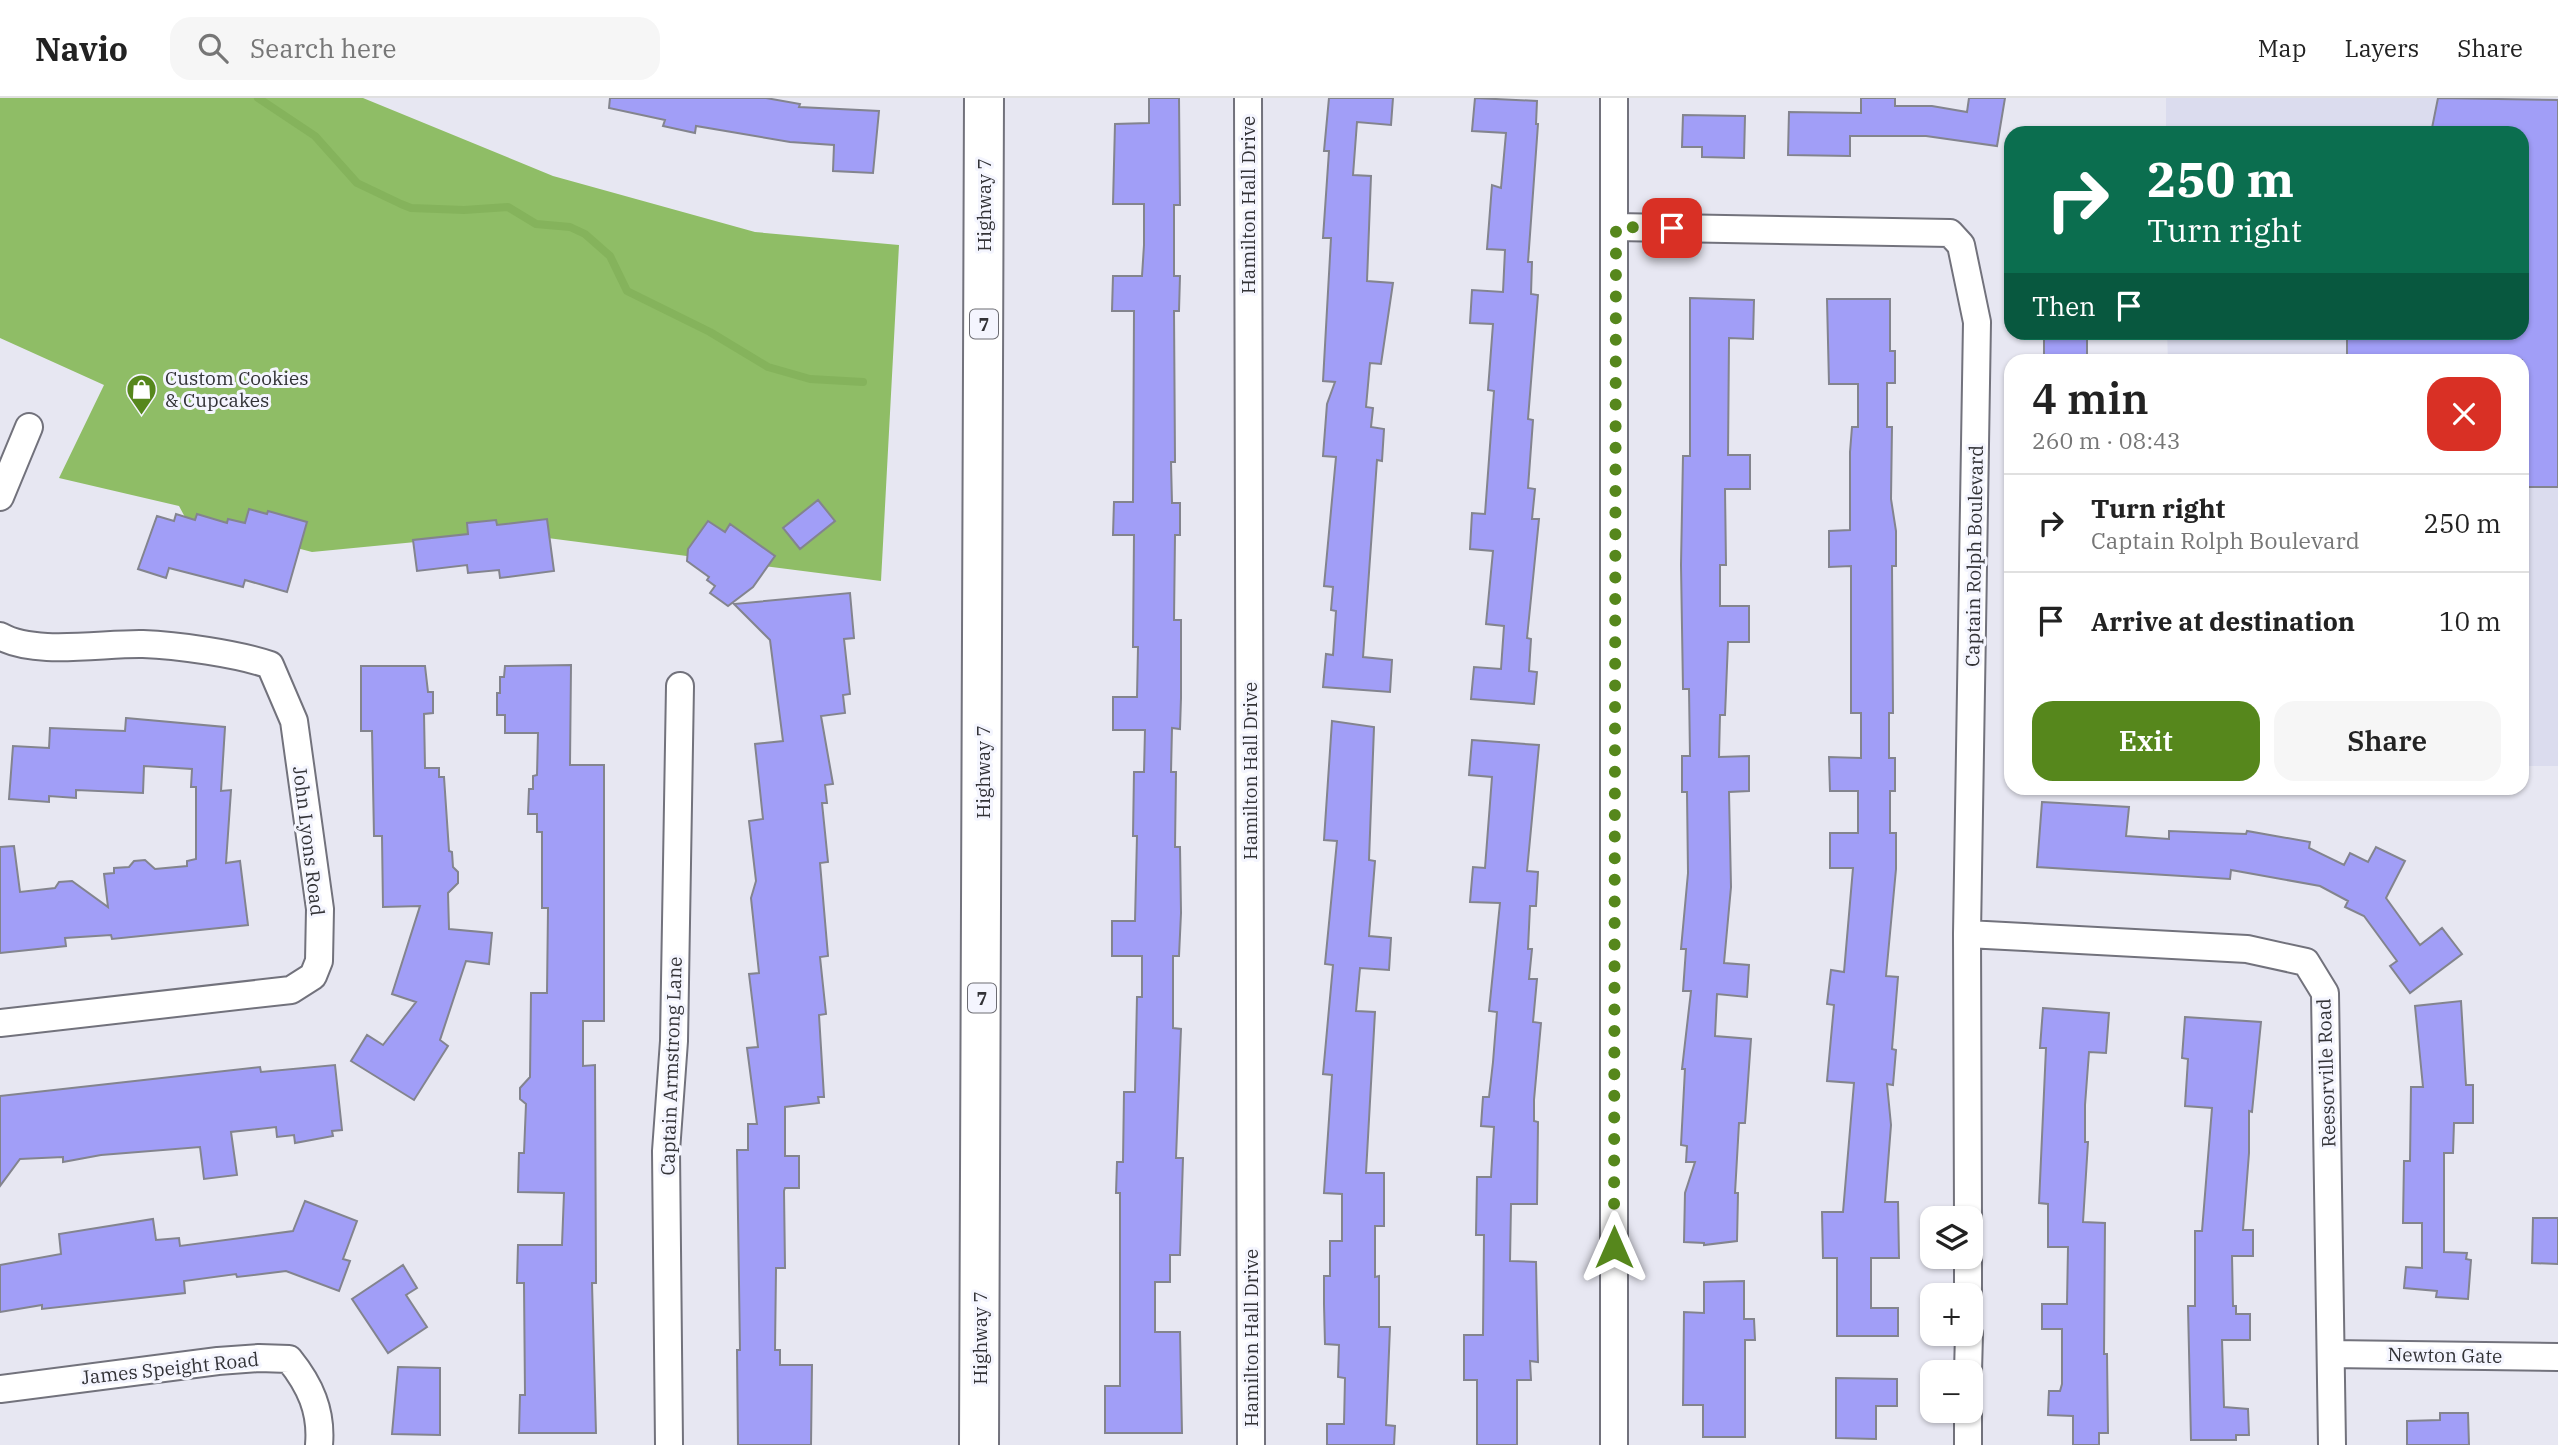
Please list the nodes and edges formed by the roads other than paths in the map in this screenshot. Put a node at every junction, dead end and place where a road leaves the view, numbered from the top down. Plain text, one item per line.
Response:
1 (985, 98) edge
2 (1248, 98) edge
3 (1614, 98) edge
4 (1616, 227) junction
5 (29, 427) dead end
6 (0, 497) edge
7 (0, 636) edge
8 (680, 686) dead end
9 (1967, 934) junction
10 (0, 1023) edge
11 (1968, 1206) edge
12 (2332, 1354) junction
13 (2558, 1357) edge
14 (0, 1389) edge
15 (1968, 1423) edge
16 (319, 1445) edge
17 (669, 1445) edge
18 (979, 1445) edge
19 (1251, 1445) edge
20 (1614, 1445) edge
21 (1968, 1445) edge
22 (2332, 1445) edge

1 - 18 main road, Highway 7 / 7
2 - 19 street, Hamilton Hall Drive
3 - 4 street
4 - 9 street, Captain Rolph Boulevard
4 - 20 street
5 - 6 street
7 - 10 street, John Lyons Road
8 - 17 street, Captain Armstrong Lane
9 - 11 street, Captain Rolph Boulevard
9 - 12 street, Reesorville Road
12 - 13 street, Newton Gate
12 - 22 street, Reesorville Road
14 - 16 street, James Speight Road
15 - 21 street

